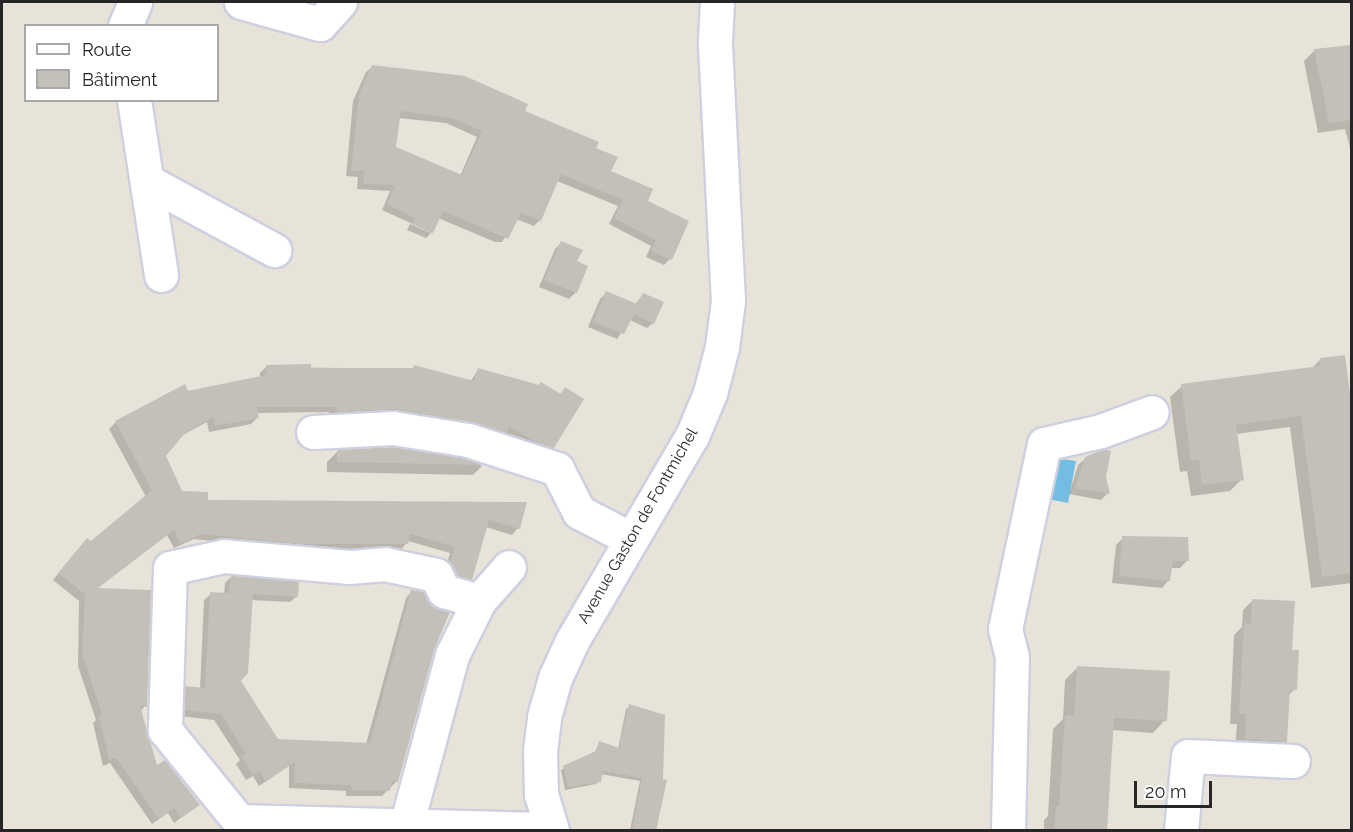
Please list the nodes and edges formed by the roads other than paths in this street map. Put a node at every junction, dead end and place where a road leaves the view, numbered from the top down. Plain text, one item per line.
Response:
1 (135, 2) edge
2 (241, 2) edge
3 (340, 2) edge
4 (717, 2) edge
5 (126, 24) edge
6 (134, 102) edge
7 (147, 181) junction
8 (274, 250) dead end
9 (161, 275) dead end
10 (1152, 412) dead end
11 (313, 432) dead end
12 (631, 539) junction
13 (509, 567) dead end
14 (479, 601) junction
15 (1293, 761) dead end
16 (406, 826) junction
17 (551, 830) edge
18 (1008, 831) edge
19 (1181, 831) edge

1 - 5 street
2 - 3 street
4 - 12 street, Avenue Gaston de Fontmichel
6 - 7 street
7 - 8 street
7 - 9 street
10 - 18 street
11 - 12 street
12 - 17 street, Avenue Gaston de Fontmichel
13 - 14 street
14 - 16 street
14 - 16 street
15 - 19 street
16 - 17 street

